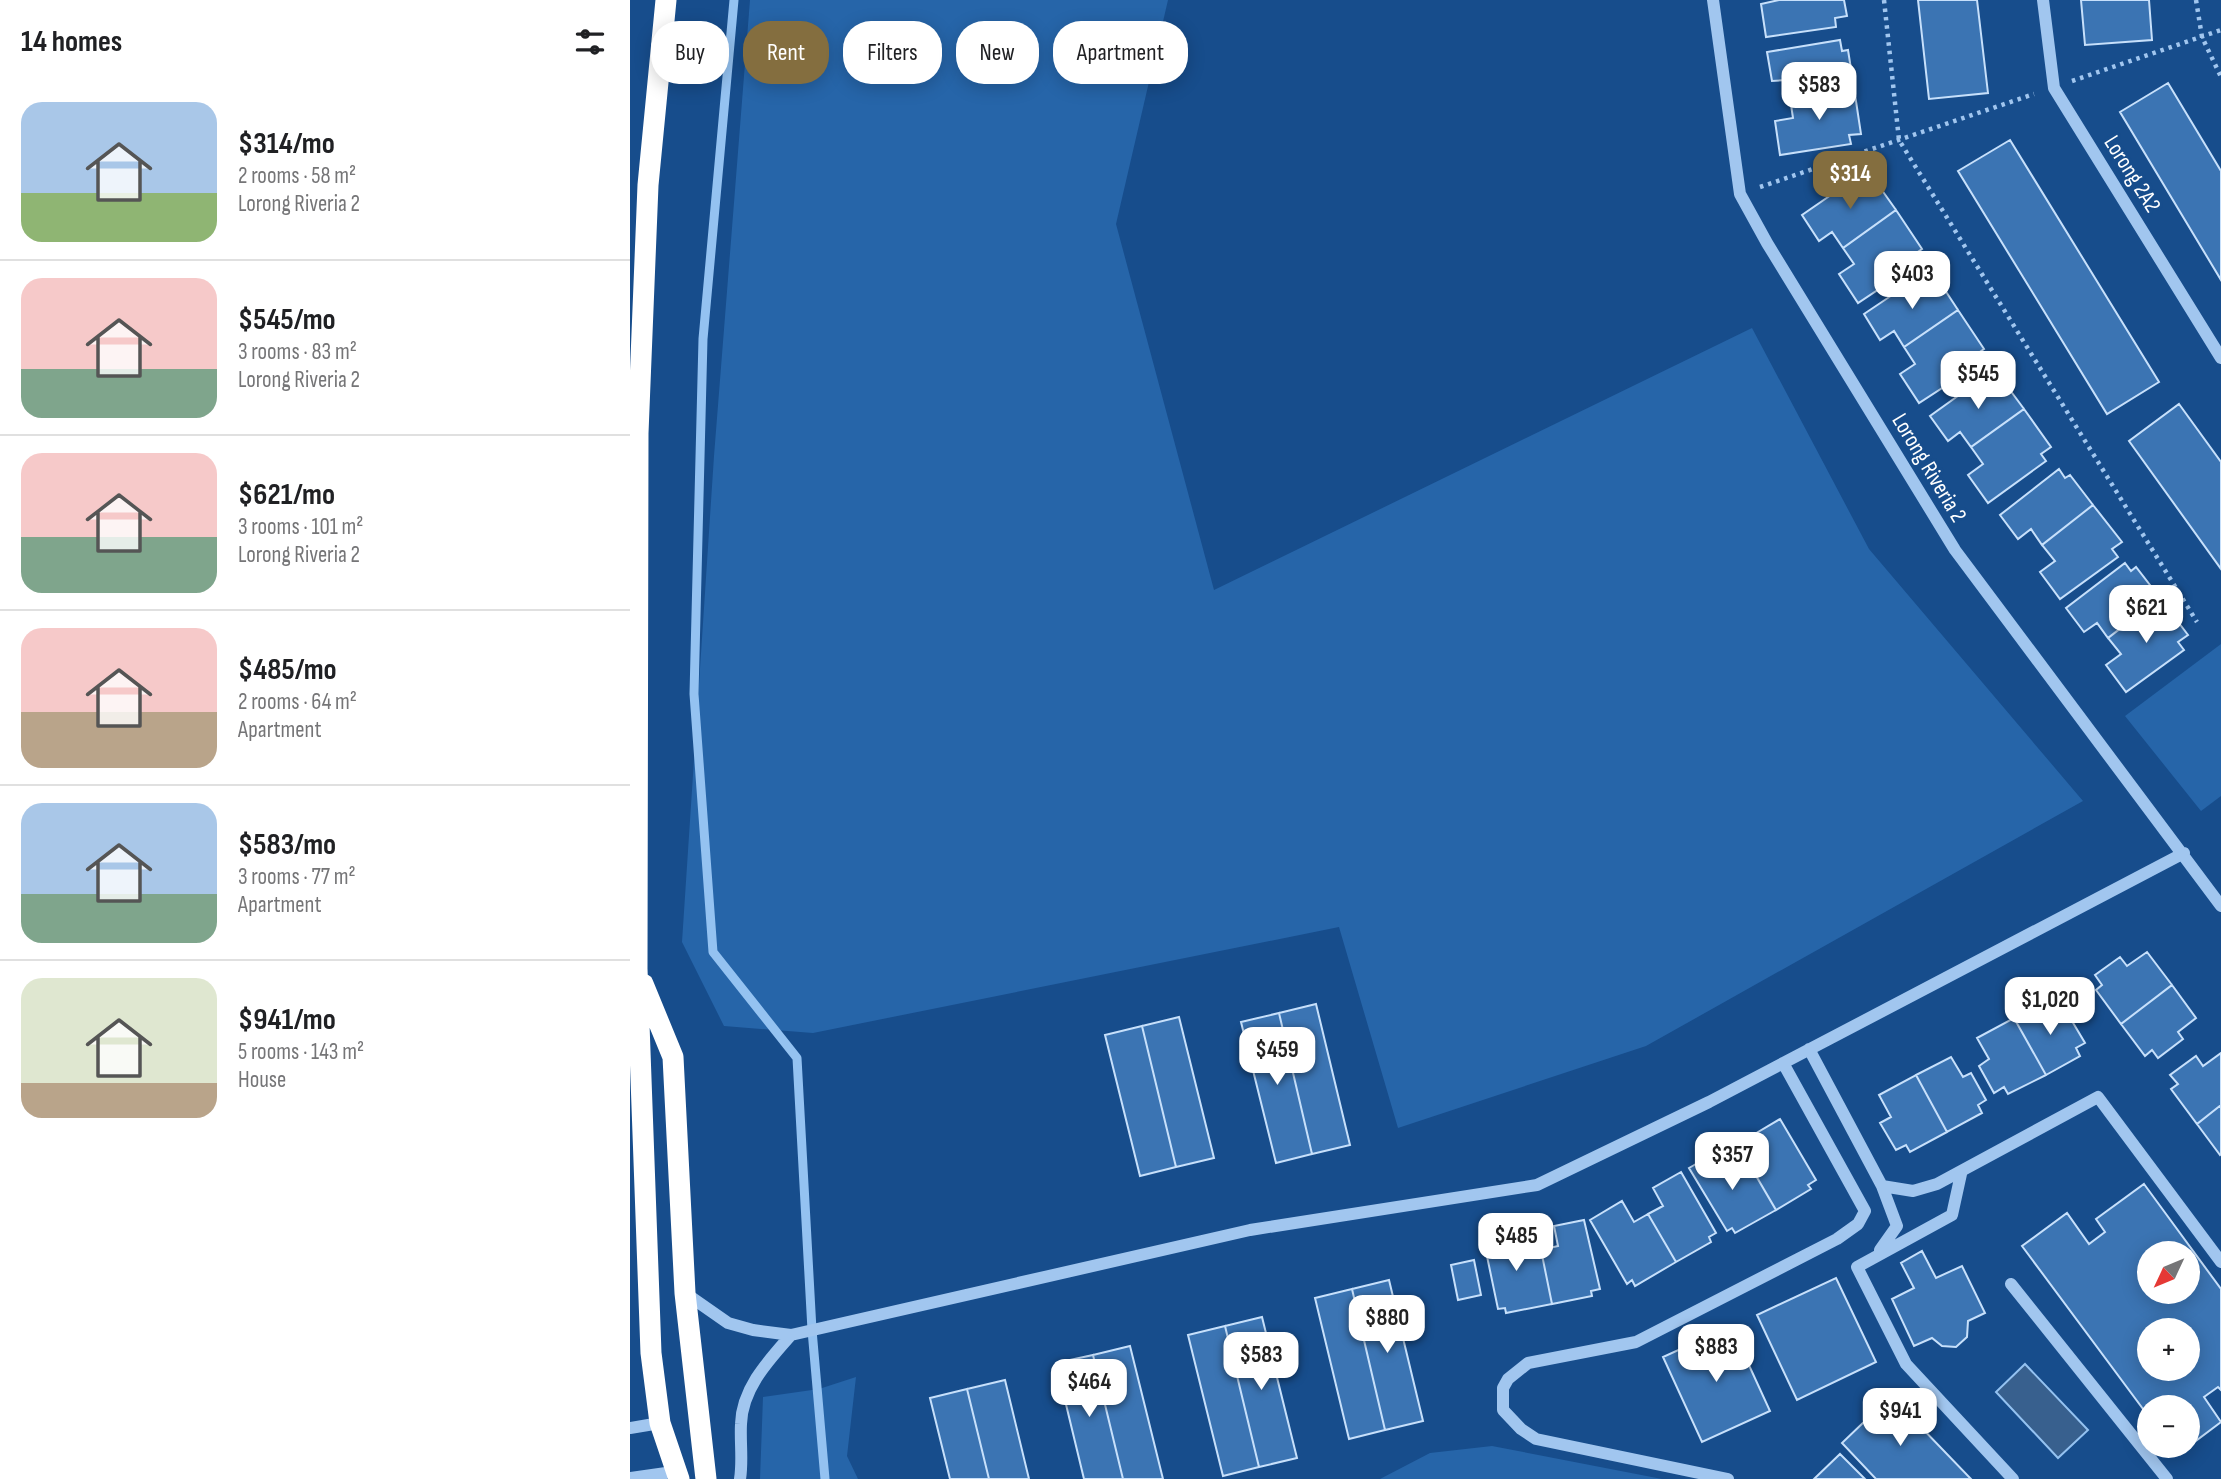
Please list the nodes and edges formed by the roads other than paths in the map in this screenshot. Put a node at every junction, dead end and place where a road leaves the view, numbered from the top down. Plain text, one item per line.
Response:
1 (666, 0) edge
2 (1713, 0) edge
3 (2043, 0) edge
4 (2221, 358) edge
5 (2184, 853) junction
6 (2221, 906) edge
7 (637, 969) junction
8 (1809, 1049) junction
9 (1783, 1063) junction
10 (1961, 1174) junction
11 (1882, 1186) junction
12 (1878, 1253) junction
13 (2221, 1262) edge
14 (2011, 1284) dead end
15 (685, 1293) junction
16 (791, 1335) junction
17 (660, 1423) junction
18 (630, 1428) edge
19 (671, 1477) edge
20 (630, 1478) edge
21 (706, 1479) edge
22 (740, 1479) edge
23 (1728, 1479) edge
24 (2013, 1479) edge
25 (2167, 1479) edge

1 - 7 highway
2 - 5 street, Lorong Riveria 2
3 - 4 street, Lorong 2A2
5 - 6 street, Lorong Riveria 2
5 - 8 street
7 - 15 highway
7 - 17 highway
8 - 9 street
8 - 11 street
9 - 16 street
9 - 23 street
10 - 11 street
10 - 12 street
10 - 13 street
11 - 12 street
12 - 24 street
14 - 25 street
15 - 16 street
15 - 21 highway
16 - 22 street
17 - 18 street
17 - 19 highway
19 - 20 street

